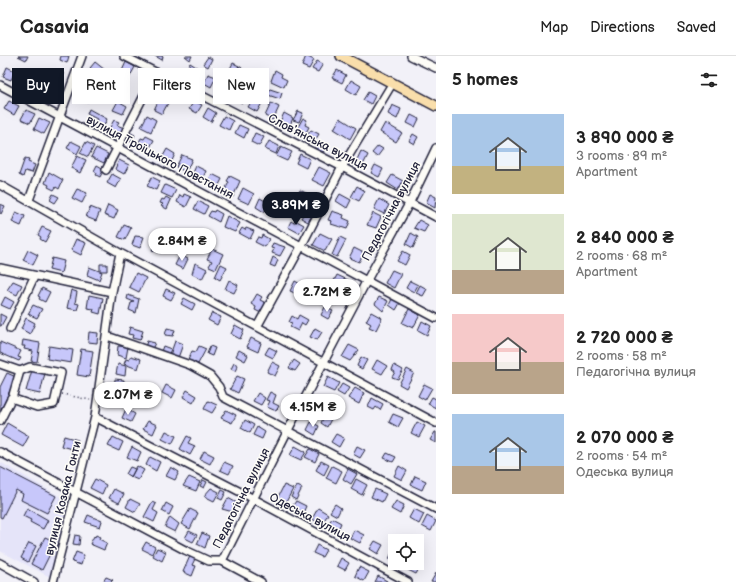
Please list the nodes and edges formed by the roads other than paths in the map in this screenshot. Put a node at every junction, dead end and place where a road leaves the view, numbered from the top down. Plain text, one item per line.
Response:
1 (82, 56) edge
2 (124, 56) edge
3 (341, 56) edge
4 (411, 56) edge
5 (148, 68) edge
6 (436, 68) edge
7 (392, 84) junction
8 (0, 85) edge
9 (205, 97) edge
10 (140, 104) edge
11 (436, 106) edge
12 (61, 118) junction
13 (118, 147) junction
14 (436, 148) edge
15 (342, 167) junction
16 (106, 170) dead end
17 (0, 185) edge
18 (29, 200) junction
19 (410, 202) junction
20 (436, 217) edge
21 (302, 246) junction
22 (120, 252) junction
23 (0, 268) edge
24 (34, 277) junction
25 (367, 280) junction
26 (112, 292) junction
27 (436, 318) edge
28 (258, 326) junction
29 (10, 329) dead end
30 (107, 336) junction
31 (324, 362) junction
32 (0, 364) edge
33 (20, 372) junction
34 (11, 398) junction
35 (1, 416) edge
36 (95, 417) junction
37 (436, 423) edge
38 (287, 432) junction
39 (0, 452) edge
40 (76, 492) junction
41 (254, 499) junction
42 (436, 509) edge
43 (222, 561) junction
44 (0, 564) edge
45 (34, 582) edge
46 (53, 582) edge
47 (261, 582) edge
48 (408, 582) edge

1 - 12 street
2 - 5 street, Словʼянська вулиця
3 - 7 main road
4 - 6 street
7 - 11 main road
7 - 15 street
8 - 12 street, вулиця Троїцького Повстання
9 - 15 street, Словʼянська вулиця
10 - 13 street
12 - 13 street, вулиця Троїцького Повстання
12 - 18 street
13 - 16 street
13 - 21 street, вулиця Троїцького Повстання
14 - 19 street, Педагогічна вулиця
15 - 19 street, Словʼянська вулиця
15 - 21 street
17 - 18 street
18 - 22 street
19 - 20 street, Словʼянська вулиця
19 - 25 street, Педагогічна вулиця
21 - 25 street, вулиця Троїцького Повстання
21 - 28 street
22 - 26 street, вулиця Козака Гонти
22 - 28 street
23 - 24 street
24 - 26 street
24 - 29 street
25 - 27 street, вулиця Троїцького Повстання
25 - 31 street, Педагогічна вулиця
26 - 30 street, вулиця Козака Гонти
28 - 31 street
30 - 36 street, вулиця Козака Гонти
30 - 38 street
31 - 37 street
31 - 38 street, Педагогічна вулиця
32 - 33 street
33 - 34 street
33 - 34 street
34 - 35 street
36 - 40 street, вулиця Козака Гонти
36 - 41 street, Одеська вулиця
38 - 41 street, Педагогічна вулиця
38 - 42 street
39 - 40 street
40 - 43 street
40 - 46 street, вулиця Козака Гонти
41 - 43 street, Педагогічна вулиця
41 - 48 street, Одеська вулиця
43 - 47 street
44 - 45 street

